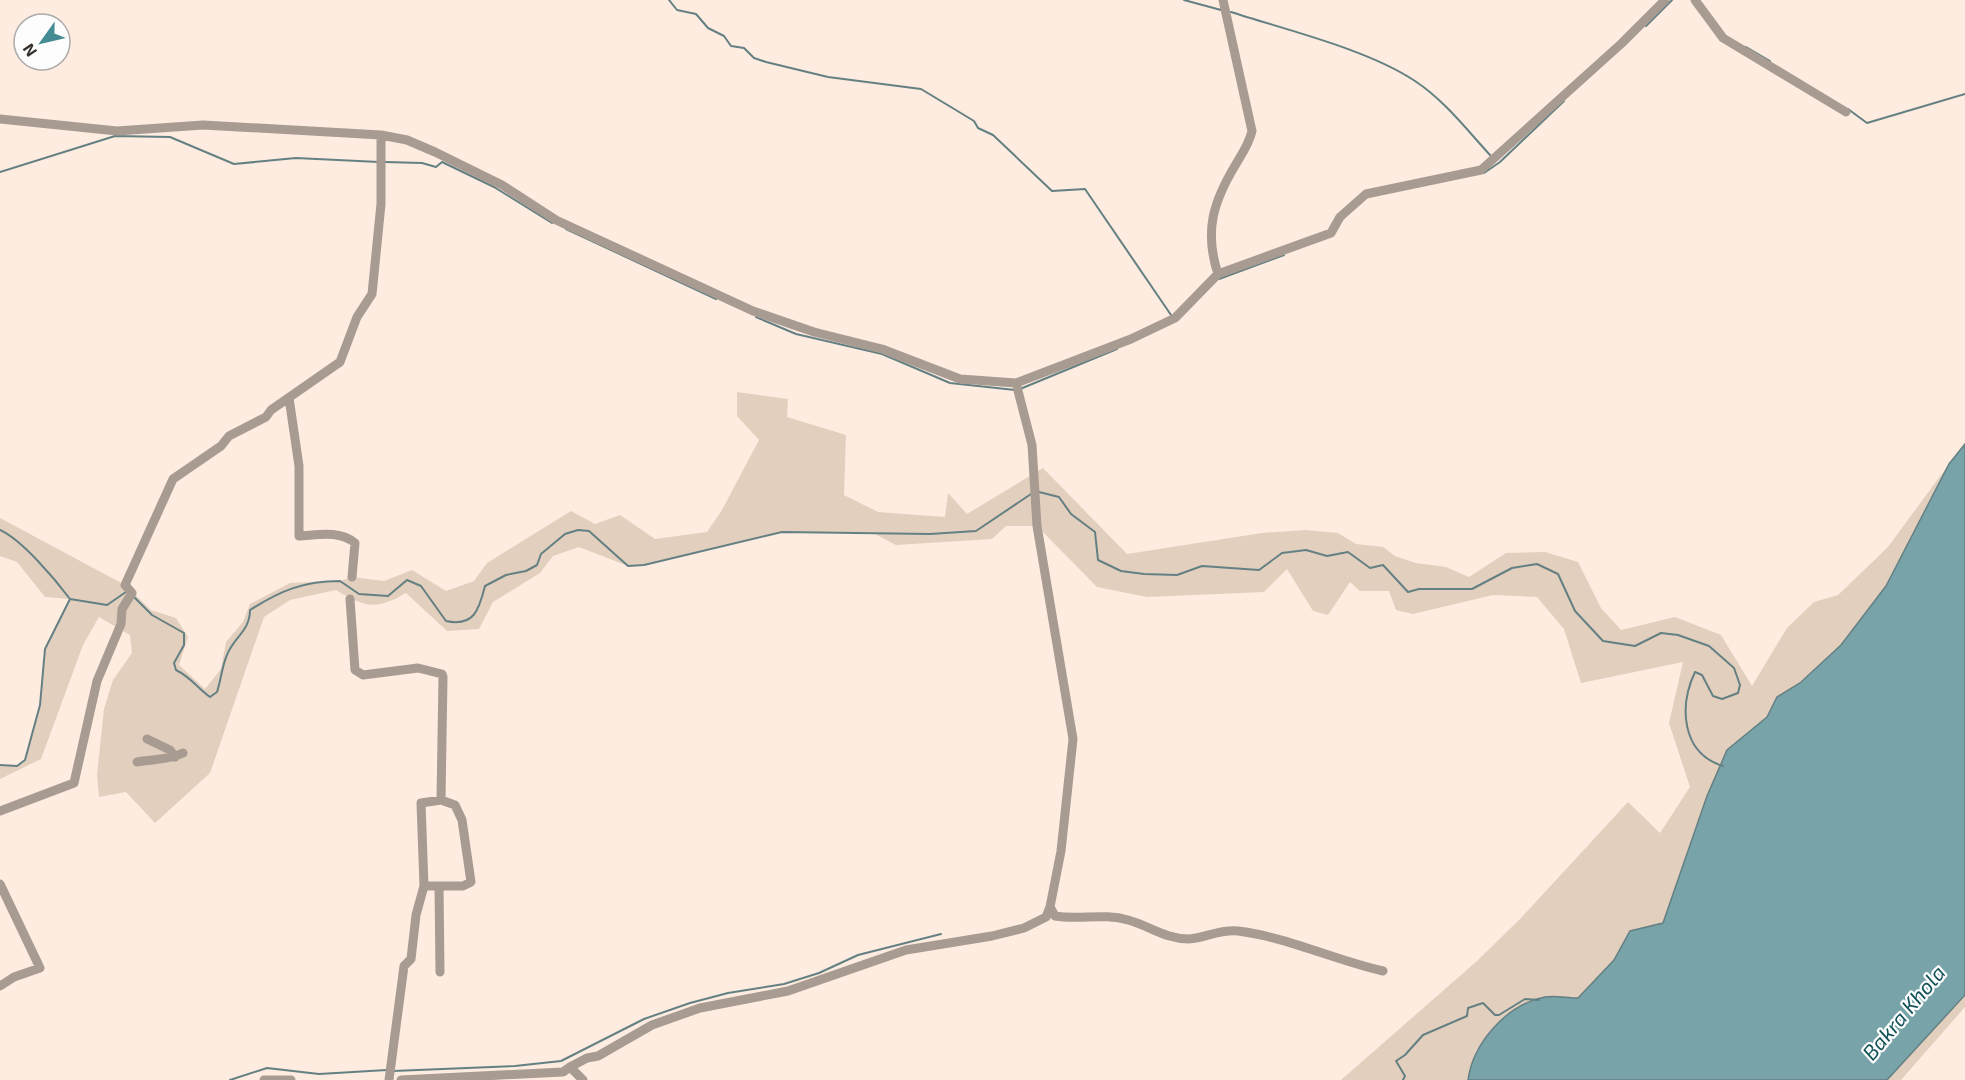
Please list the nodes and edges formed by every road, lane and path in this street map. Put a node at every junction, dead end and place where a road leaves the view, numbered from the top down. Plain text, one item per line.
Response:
1 (1223, 0) edge
2 (1665, 0) edge
3 (1695, 0) edge
4 (1846, 112) dead end
5 (0, 119) edge
6 (381, 135) junction
7 (1218, 274) junction
8 (1016, 383) junction
9 (289, 398) junction
10 (352, 577) dead end
11 (350, 599) dead end
12 (147, 739) dead end
13 (136, 762) dead end
14 (441, 800) junction
15 (0, 811) edge
16 (0, 884) edge
17 (424, 886) junction
18 (439, 886) junction
19 (1050, 907) junction
20 (1383, 971) dead end
21 (440, 972) dead end
22 (0, 986) edge
23 (570, 1067) junction
24 (264, 1080) edge
25 (291, 1080) edge
26 (389, 1080) edge
27 (401, 1080) edge
28 (583, 1080) edge

1 - 7 street
2 - 7 street
3 - 4 street
5 - 6 street
6 - 8 street
6 - 9 street
7 - 8 street
8 - 19 street
9 - 10 street
9 - 15 street
11 - 14 street
12 - 13 street
14 - 17 street
14 - 18 street
16 - 22 street
17 - 18 street
17 - 26 street
18 - 21 street
19 - 20 street
19 - 23 street
23 - 27 street
23 - 28 street
24 - 25 street

